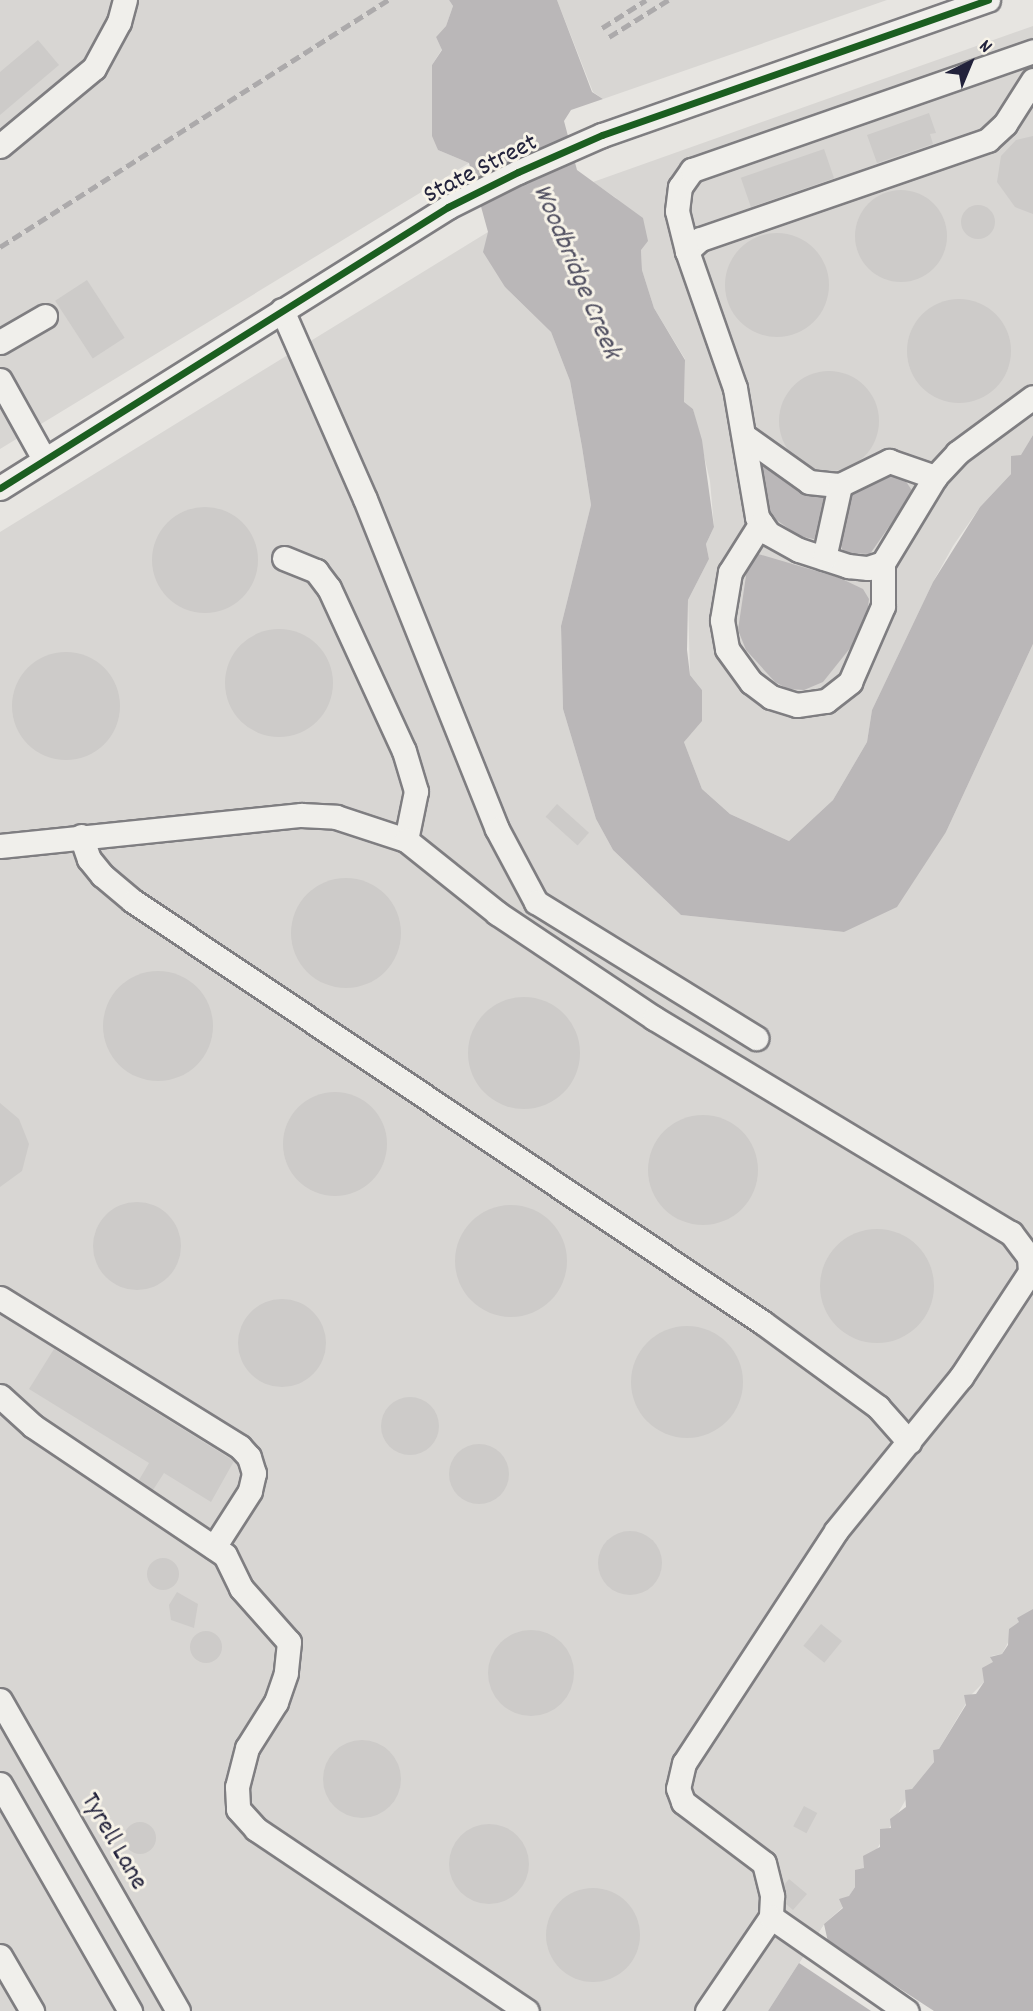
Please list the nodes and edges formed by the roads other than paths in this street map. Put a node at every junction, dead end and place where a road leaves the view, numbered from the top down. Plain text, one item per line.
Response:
1 (125, 0) edge
2 (988, 0) edge
3 (1033, 51) edge
4 (1033, 80) edge
5 (0, 146) edge
6 (687, 251) junction
7 (282, 310) junction
8 (45, 316) dead end
9 (0, 342) edge
10 (0, 380) edge
11 (1033, 397) edge
12 (746, 437) junction
13 (44, 459) junction
14 (935, 477) junction
15 (840, 485) junction
16 (0, 488) edge
17 (761, 523) junction
18 (284, 558) dead end
19 (824, 558) junction
20 (883, 563) junction
21 (82, 836) junction
22 (406, 840) junction
23 (0, 846) edge
24 (756, 1038) dead end
25 (0, 1298) edge
26 (0, 1396) edge
27 (909, 1442) junction
28 (214, 1547) junction
29 (0, 1700) edge
30 (0, 1784) edge
31 (771, 1917) junction
32 (0, 1956) edge
33 (128, 2010) edge
34 (32, 2011) edge
35 (178, 2011) edge
36 (527, 2011) edge
37 (707, 2011) edge
38 (906, 2011) edge

1 - 5 street
2 - 7 street, State Street
3 - 6 street
4 - 6 street
6 - 12 street
7 - 13 street, State Street
7 - 24 street
8 - 9 street
10 - 13 street
11 - 14 street
12 - 15 street
12 - 17 street
13 - 16 street, State Street
14 - 15 street
14 - 20 street
15 - 19 street
17 - 19 street
17 - 20 street
18 - 22 street
19 - 20 street
21 - 22 street
21 - 23 street
21 - 27 street
22 - 27 street
25 - 28 street
26 - 28 street
27 - 31 street
28 - 36 street
29 - 35 street, Tyrell Lane
30 - 33 street
31 - 37 street
31 - 38 street
32 - 34 street

